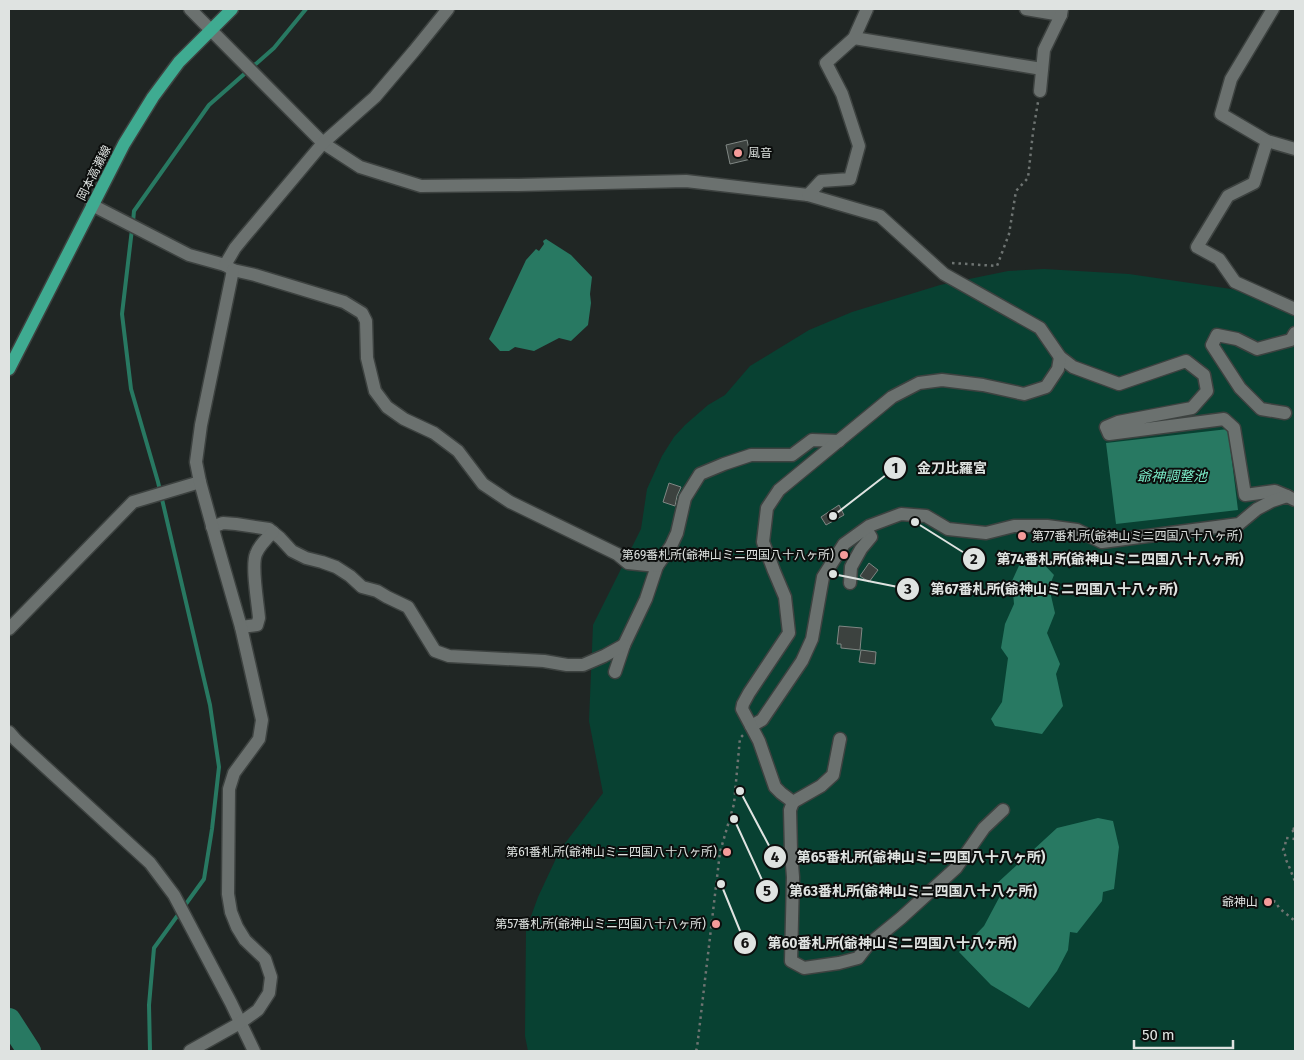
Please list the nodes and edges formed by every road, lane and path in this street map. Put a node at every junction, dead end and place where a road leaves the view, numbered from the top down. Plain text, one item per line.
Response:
1 (190, 9) edge
2 (232, 9) edge
3 (448, 9) edge
4 (867, 9) edge
5 (1026, 9) edge
6 (1273, 9) edge
7 (1062, 12) edge
8 (211, 29) junction
9 (854, 38) junction
10 (1042, 69) junction
11 (1040, 90) joint
12 (1266, 141) junction
13 (323, 143) junction
14 (1295, 149) edge
15 (808, 195) junction
16 (92, 205) junction
17 (229, 267) junction
18 (944, 274) junction
19 (1295, 309) edge
20 (1295, 334) edge
21 (1060, 358) junction
22 (9, 369) edge
23 (1285, 413) dead end
24 (839, 441) junction
25 (200, 482) junction
26 (1291, 498) edge
27 (212, 526) junction
28 (866, 529) junction
29 (273, 532) junction
30 (657, 566) junction
31 (850, 583) dead end
32 (241, 627) junction
33 (9, 629) edge
34 (624, 645) junction
35 (615, 672) dead end
36 (751, 726) junction
37 (9, 732) edge
38 (840, 739) dead end
39 (793, 802) junction
40 (1003, 810) dead end
41 (1295, 829) edge
42 (1295, 834) edge
43 (1295, 839) edge
44 (1295, 881) edge
45 (1273, 901) dead end
46 (1295, 921) edge
47 (240, 1023) junction
48 (696, 1049) edge
49 (190, 1051) edge
50 (254, 1051) edge

1 - 8 street
2 - 8 main road, 岡本高瀬線
3 - 13 street
4 - 9 street
5 - 7 street
6 - 12 street
7 - 10 street
8 - 13 street
8 - 16 main road, 岡本高瀬線
9 - 10 street
9 - 15 street
10 - 11 street
11 - 18 path
12 - 14 street
12 - 19 street
13 - 15 street
13 - 17 street
15 - 18 street
16 - 17 street
16 - 22 main road, 岡本高瀬線
17 - 25 street
17 - 30 street
18 - 21 street
20 - 23 street
21 - 24 street
21 - 26 street
24 - 30 street
24 - 36 street
25 - 27 street
25 - 33 street
26 - 28 street
27 - 29 street
27 - 32 street
28 - 31 street
28 - 36 street
29 - 32 street
29 - 34 street
30 - 34 street
32 - 47 street
34 - 35 street
36 - 39 street
36 - 48 path
37 - 47 street
38 - 39 street
39 - 40 street
41 - 42 path
43 - 44 path
45 - 46 path
47 - 49 street
47 - 50 street

